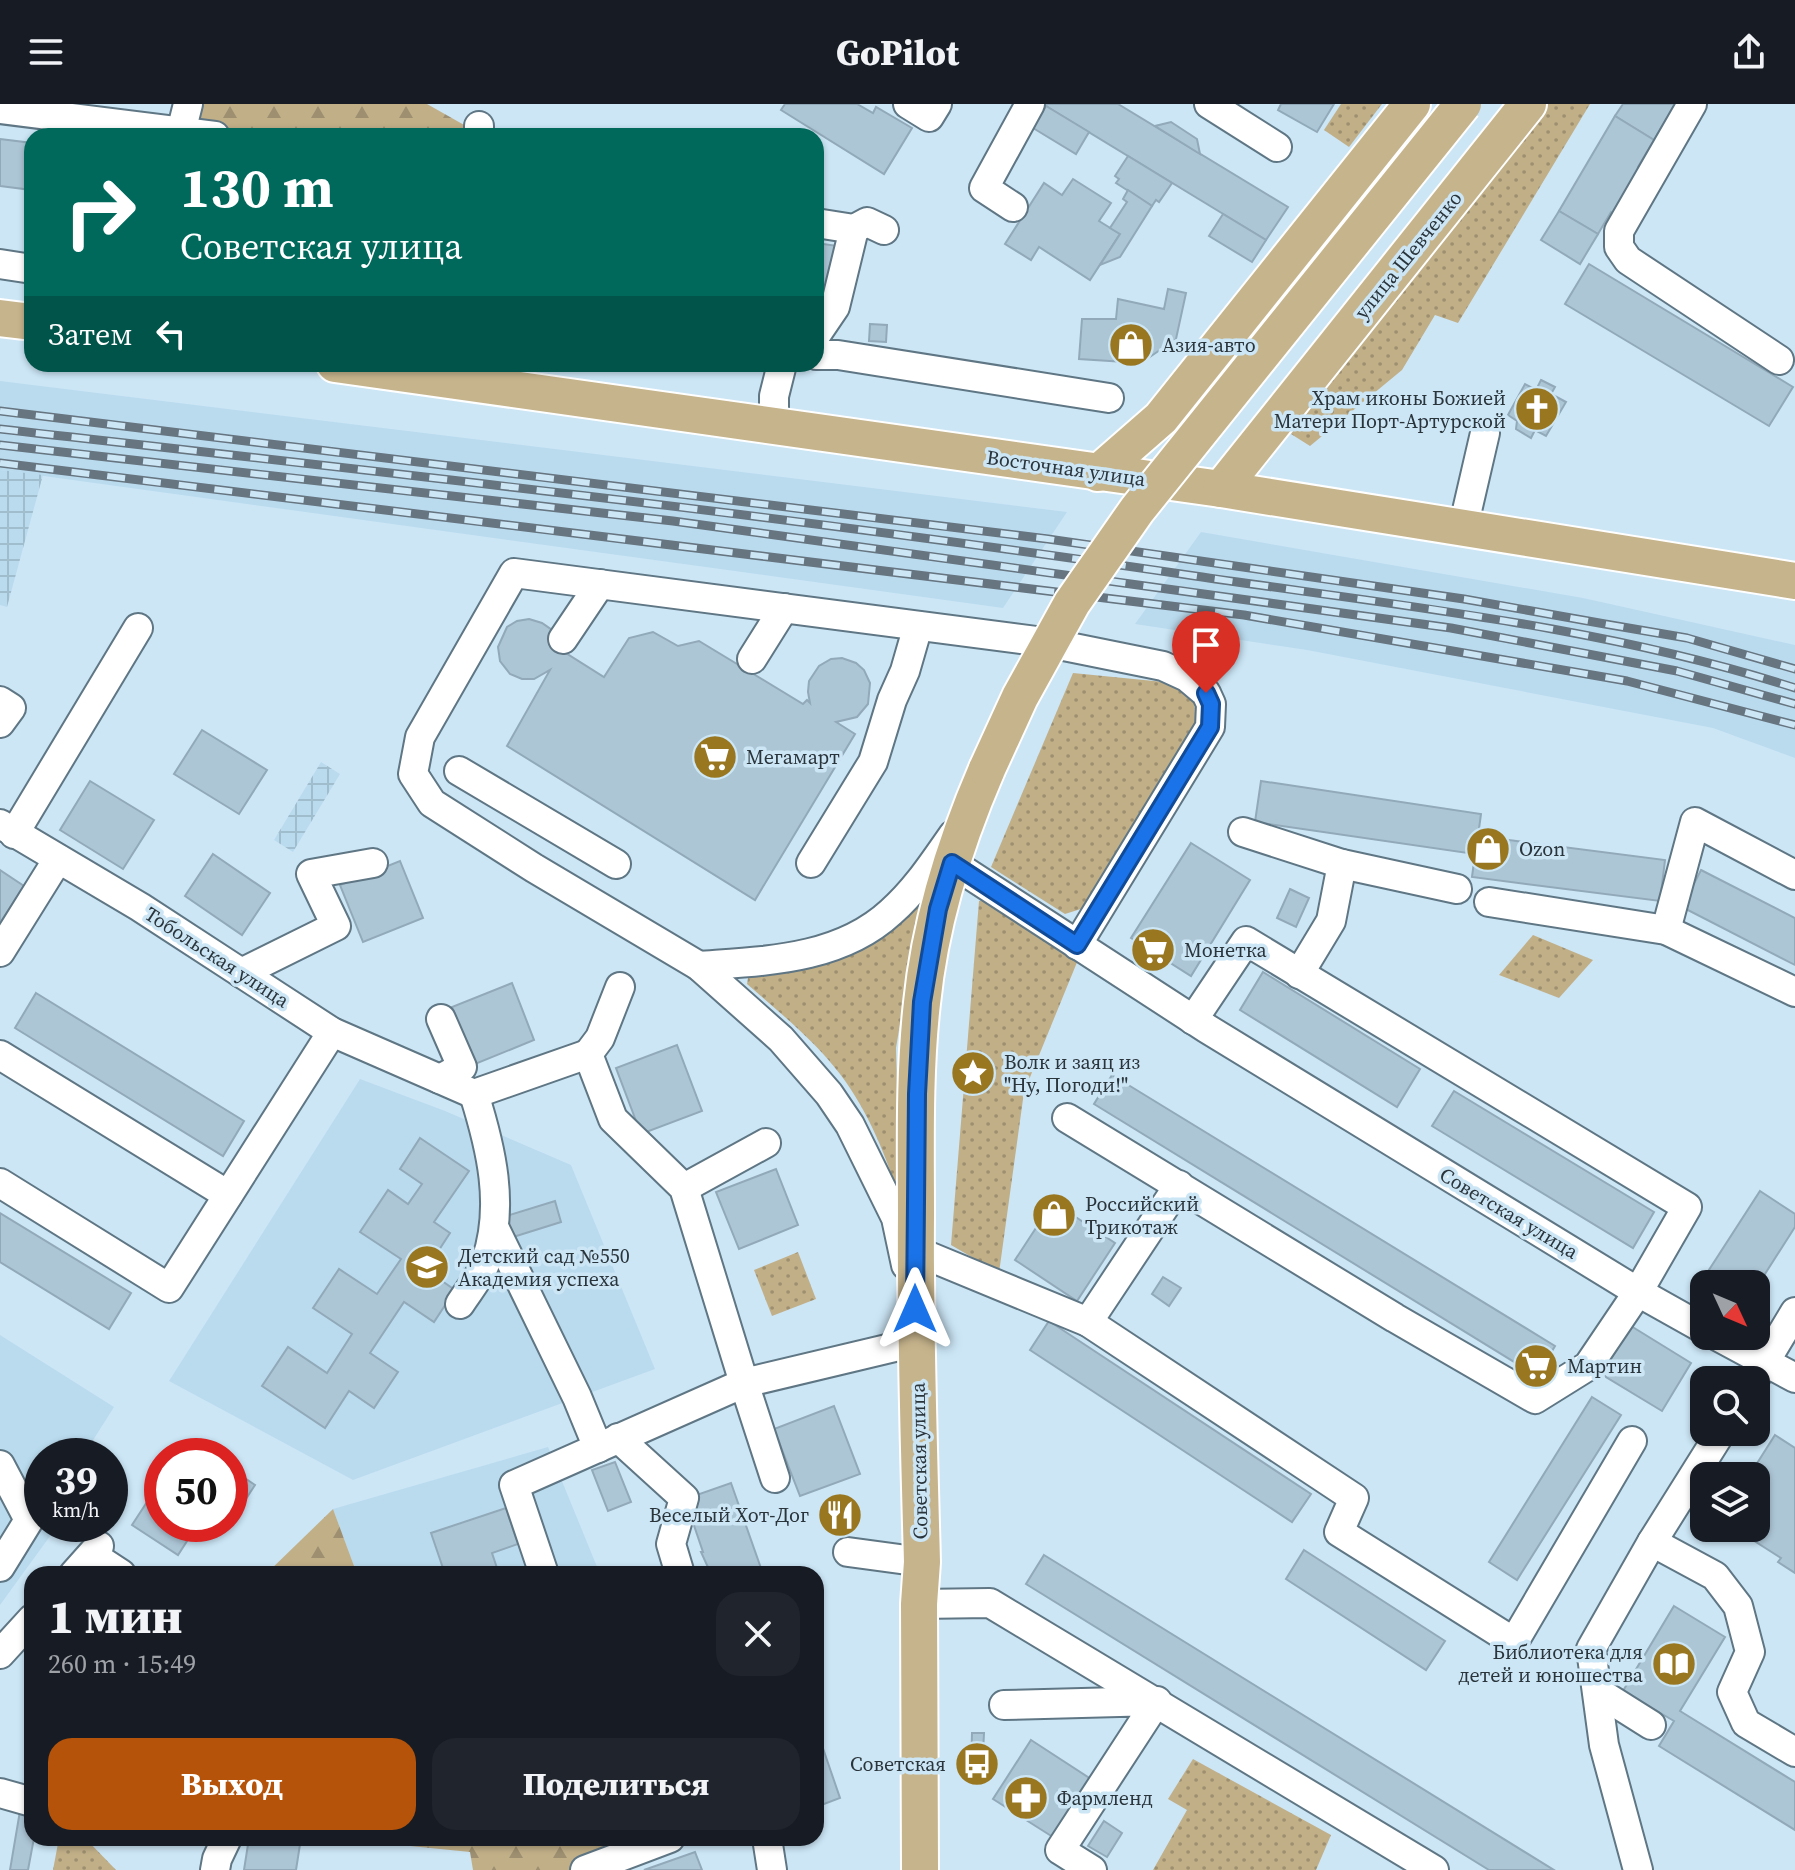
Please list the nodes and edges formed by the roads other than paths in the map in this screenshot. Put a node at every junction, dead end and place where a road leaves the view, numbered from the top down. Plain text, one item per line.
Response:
1 (188, 104) edge
2 (908, 104) edge
3 (937, 104) edge
4 (1030, 104) edge
5 (1209, 104) edge
6 (1412, 104) edge
7 (1463, 104) edge
8 (1528, 104) edge
9 (1692, 104) edge
10 (0, 109) edge
11 (137, 128) edge
12 (182, 128) edge
13 (1277, 147) dead end
14 (1013, 207) dead end
15 (824, 224) edge
16 (854, 229) junction
17 (884, 230) dead end
18 (0, 264) edge
19 (24, 268) edge
20 (0, 318) edge
21 (24, 321) edge
22 (824, 323) edge
23 (824, 355) edge
24 (1208, 360) junction
25 (1779, 360) dead end
26 (393, 372) edge
27 (780, 372) edge
28 (1109, 398) dead end
29 (1288, 406) junction
30 (774, 425) junction
31 (1485, 433) dead end
32 (1098, 473) junction
33 (1221, 489) junction
34 (1463, 528) junction
35 (1795, 581) edge
36 (600, 584) junction
37 (784, 608) junction
38 (918, 626) junction
39 (138, 628) dead end
40 (563, 639) dead end
41 (752, 659) dead end
42 (0, 701) edge
43 (0, 723) edge
44 (459, 771) dead end
45 (968, 813) junction
46 (7, 829) edge
47 (557, 830) junction
48 (1243, 832) dead end
49 (58, 859) junction
50 (373, 863) dead end
51 (811, 863) dead end
52 (952, 863) junction
53 (616, 864) dead end
54 (1342, 864) junction
55 (534, 868) junction
56 (1795, 875) edge
57 (1457, 889) dead end
58 (1489, 902) dead end
59 (1666, 930) junction
60 (1077, 945) junction
61 (0, 952) edge
62 (699, 966) junction
63 (241, 973) junction
64 (1299, 974) junction
65 (620, 987) dead end
66 (1795, 992) edge
67 (441, 1019) dead end
68 (1193, 1020) junction
69 (332, 1032) junction
70 (588, 1054) junction
71 (0, 1055) edge
72 (440, 1079) junction
73 (474, 1094) junction
74 (1067, 1118) dead end
75 (766, 1143) dead end
76 (0, 1183) edge
77 (1179, 1185) junction
78 (684, 1188) junction
79 (228, 1195) junction
80 (494, 1227) junction
81 (916, 1251) junction
82 (1638, 1292) junction
83 (460, 1304) dead end
84 (1795, 1312) edge
85 (1690, 1321) edge
86 (1088, 1322) junction
87 (916, 1325) junction
88 (1734, 1350) edge
89 (1754, 1366) edge
90 (1763, 1366) edge
91 (1770, 1373) edge
92 (1795, 1378) edge
93 (744, 1383) junction
94 (1632, 1441) dead end
95 (608, 1443) junction
96 (1712, 1446) edge
97 (0, 1465) edge
98 (775, 1478) dead end
99 (1652, 1542) junction
100 (848, 1552) dead end
101 (922, 1562) junction
102 (541, 1566) edge
103 (678, 1566) edge
104 (0, 1567) edge
105 (919, 1604) junction
106 (24, 1631) edge
107 (0, 1654) edge
108 (1597, 1691) junction
109 (1157, 1701) junction
110 (1004, 1705) dead end
111 (1651, 1725) dead end
112 (1795, 1752) edge
113 (1, 1799) edge
114 (24, 1801) edge
115 (223, 1846) edge
116 (649, 1846) edge
117 (768, 1846) edge
118 (1629, 1865) edge
119 (215, 1870) edge
120 (585, 1870) edge
121 (772, 1870) edge
122 (920, 1870) edge
123 (1092, 1870) edge
124 (1434, 1870) edge

1 - 12 street
2 - 3 street
4 - 14 street
5 - 13 street
6 - 24 main road
7 - 45 main road, Советская улица, bridge
8 - 29 main road, улица Шевченко
9 - 25 street
10 - 11 street
15 - 16 street
16 - 17 street
16 - 22 street
18 - 19 street
20 - 21 main road
23 - 28 street
24 - 29 main road
24 - 32 main road
26 - 30 main road, Восточная улица
27 - 30 street
29 - 33 main road, улица Шевченко
30 - 32 main road, Восточная улица
31 - 34 street
32 - 33 main road, Восточная улица
33 - 34 main road, Восточная улица
34 - 35 main road, Восточная улица
36 - 37 street
36 - 40 street
36 - 55 street
37 - 38 street
37 - 41 street
38 - 51 street
38 - 60 street
39 - 46 street
42 - 43 street
44 - 47 street
45 - 52 main road, Советская улица
45 - 62 street
46 - 49 street, Тобольская улица
47 - 53 street
47 - 55 street
48 - 54 street
49 - 61 street
49 - 63 street, Тобольская улица
50 - 63 street
52 - 60 street, Советская улица
52 - 81 main road, Советская улица
54 - 57 street
54 - 64 street
55 - 62 street
56 - 59 street
58 - 59 street
59 - 66 street
60 - 68 street, Советская улица
62 - 87 street
63 - 69 street, Тобольская улица
64 - 68 street
64 - 82 street
65 - 70 street
67 - 72 street
68 - 82 street, Советская улица
69 - 72 street, Тобольская улица
69 - 79 street
70 - 73 street
70 - 78 street
71 - 79 street
72 - 73 street, Тобольская улица
73 - 80 street
74 - 77 street
75 - 78 street
76 - 79 street
77 - 82 street
77 - 86 street
78 - 93 street
80 - 83 street
80 - 95 street
81 - 86 street
81 - 87 main road, Советская улица
82 - 85 street, Советская улица
84 - 90 street
86 - 94 street
87 - 93 street
87 - 101 main road, Советская улица
88 - 89 street
91 - 92 street
93 - 95 street
93 - 98 street
95 - 102 street
95 - 103 street
96 - 99 street
97 - 104 street
99 - 108 street
99 - 112 street
100 - 101 street
101 - 105 main road, Советская улица
105 - 109 street
105 - 122 main road, Советская улица
106 - 107 street
108 - 111 street
108 - 118 street
109 - 110 street
109 - 123 street
109 - 124 street
113 - 114 street
115 - 119 street
116 - 120 street
117 - 121 street

